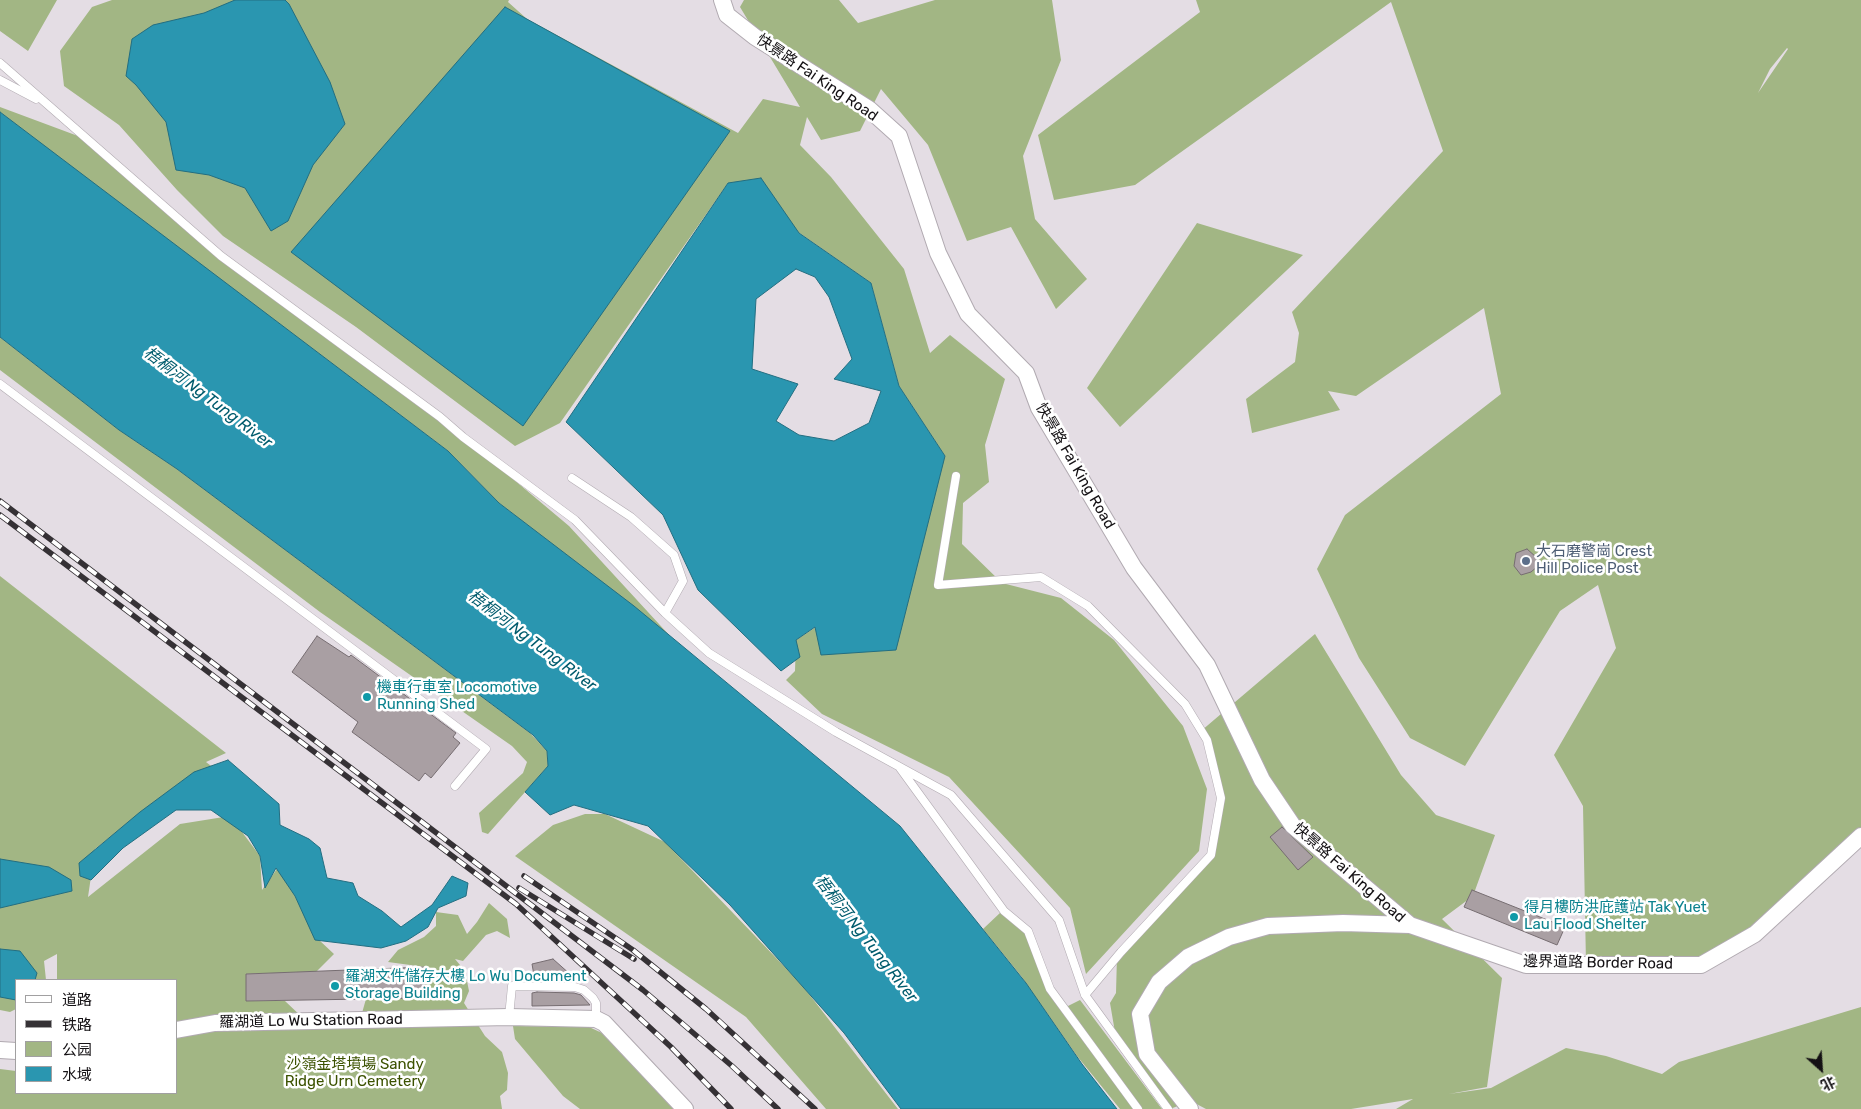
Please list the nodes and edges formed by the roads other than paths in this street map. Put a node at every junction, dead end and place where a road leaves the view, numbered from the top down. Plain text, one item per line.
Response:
1 (722, 0) edge
2 (0, 63) edge
3 (0, 80) edge
4 (49, 106) junction
5 (0, 384) edge
6 (956, 476) dead end
7 (572, 478) dead end
8 (665, 613) junction
9 (899, 767) junction
10 (454, 786) dead end
11 (1861, 836) edge
12 (1410, 925) junction
13 (1085, 995) junction
14 (510, 1017) junction
15 (596, 1020) junction
16 (178, 1030) edge
17 (0, 1050) edge
18 (15, 1051) edge
19 (685, 1109) edge
20 (1138, 1109) edge
21 (1168, 1109) edge
22 (1190, 1109) edge

1 - 12 street, 快景路 Fai King Road
2 - 4 lane
3 - 4 lane
4 - 8 lane
5 - 10 lane
6 - 13 lane
7 - 8 lane
8 - 9 lane
9 - 13 lane
9 - 20 lane
11 - 12 street, 邊界道路 Border Road
12 - 22 street, 邊界道路 Border Road
13 - 21 lane
14 - 15 street, 羅湖道 Lo Wu Station Road
14 - 15 lane
14 - 16 street, 羅湖道 Lo Wu Station Road
15 - 19 street
17 - 18 street

